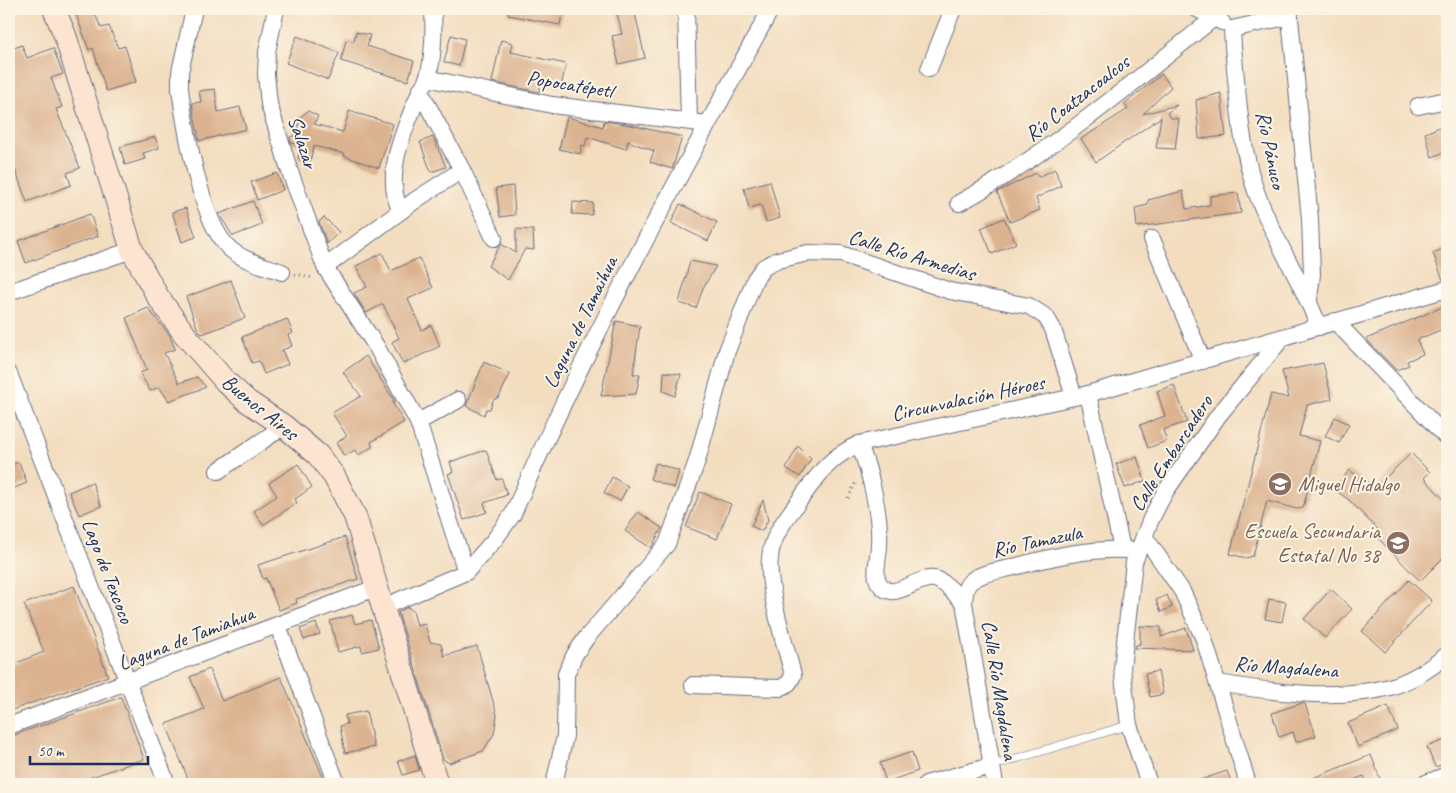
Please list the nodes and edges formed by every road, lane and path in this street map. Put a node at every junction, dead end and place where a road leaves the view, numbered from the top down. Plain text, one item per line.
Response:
1 (54, 9) edge
2 (194, 9) edge
3 (276, 9) edge
4 (433, 9) edge
5 (686, 9) edge
6 (771, 9) edge
7 (953, 9) edge
8 (1197, 9) edge
9 (1290, 12) edge
10 (1214, 18) junction
11 (1232, 29) junction
12 (929, 69) dead end
13 (424, 84) junction
14 (1447, 100) edge
15 (1418, 106) dead end
16 (688, 121) junction
17 (708, 124) junction
18 (462, 170) junction
19 (959, 204) dead end
20 (401, 211) junction
21 (494, 238) dead end
22 (1152, 239) dead end
23 (132, 250) junction
24 (325, 267) junction
25 (282, 272) joint
26 (333, 282) junction
27 (1447, 289) edge
28 (9, 292) edge
29 (1309, 299) junction
30 (1335, 321) junction
31 (1319, 327) junction
32 (1283, 337) junction
33 (1202, 361) junction
34 (9, 374) edge
35 (1081, 396) junction
36 (458, 400) dead end
37 (418, 422) junction
38 (284, 426) junction
39 (1447, 438) edge
40 (859, 444) junction
41 (218, 471) dead end
42 (1135, 545) junction
43 (466, 572) junction
44 (381, 597) junction
45 (964, 603) junction
46 (278, 626) junction
47 (1447, 656) edge
48 (129, 682) junction
49 (1218, 683) junction
50 (693, 685) dead end
51 (1129, 725) junction
52 (9, 726) edge
53 (990, 766) junction
54 (1447, 775) edge
55 (167, 784) edge
56 (337, 784) edge
57 (437, 784) edge
58 (554, 784) edge
59 (926, 784) edge
60 (995, 784) edge
61 (1149, 784) edge
62 (1248, 784) edge
63 (1424, 784) edge

1 - 23 street, Buenos Aires
2 - 25 street
3 - 24 street, Salazar
4 - 13 street
5 - 16 street
6 - 17 street, Laguna de Tamaihua
7 - 12 street
8 - 10 street
9 - 11 street
9 - 29 street
10 - 11 street
10 - 19 street, Río Coatzacoalcos
11 - 29 street, Río Pánuco
13 - 16 street, Popocatépetl
13 - 18 street
13 - 20 street
14 - 15 street
16 - 17 street, Popocatépetl
17 - 43 street, Laguna de Tamaihua
18 - 20 street
18 - 21 street
20 - 24 street
22 - 33 street
23 - 28 street
23 - 38 street, Buenos Aires
24 - 26 street, Salazar
25 - 26 path
26 - 37 street, Salazar
27 - 30 street, Circunvalación Héroes
29 - 31 street, Río Pánuco
30 - 31 street, Circunvalación Héroes
30 - 39 street
31 - 32 street, Circunvalación Héroes
32 - 33 street, Circunvalación Héroes
32 - 42 street, Calle Embarcadero
33 - 35 street, Circunvalación Héroes
34 - 48 street, Lago de Texcoco
35 - 40 street, Circunvalación Héroes
35 - 42 street, Calle Río Armedias
35 - 58 street, Calle Río Armedias
36 - 37 street
37 - 43 street, Salazar
38 - 41 street
38 - 44 street, Buenos Aires
40 - 45 street
40 - 50 street, Circunvalación Héroes
42 - 45 street, Río Tamazula
42 - 49 street, Río Magdalena
42 - 51 street, Calle Embarcadero
43 - 44 street, Laguna de Tamaihua
44 - 46 street, Laguna de Tamiahua
44 - 57 street, Buenos Aires
45 - 53 street, Calle Río Magdalena
46 - 48 street, Laguna de Tamiahua
46 - 56 street
47 - 49 street, Río Magdalena
48 - 52 street, Laguna de Tamiahua
48 - 55 street, Lago de Texcoco
49 - 62 street
51 - 53 lane
51 - 61 street, Calle Embarcadero
53 - 59 street
53 - 60 street, Calle Río Magdalena
54 - 63 street

